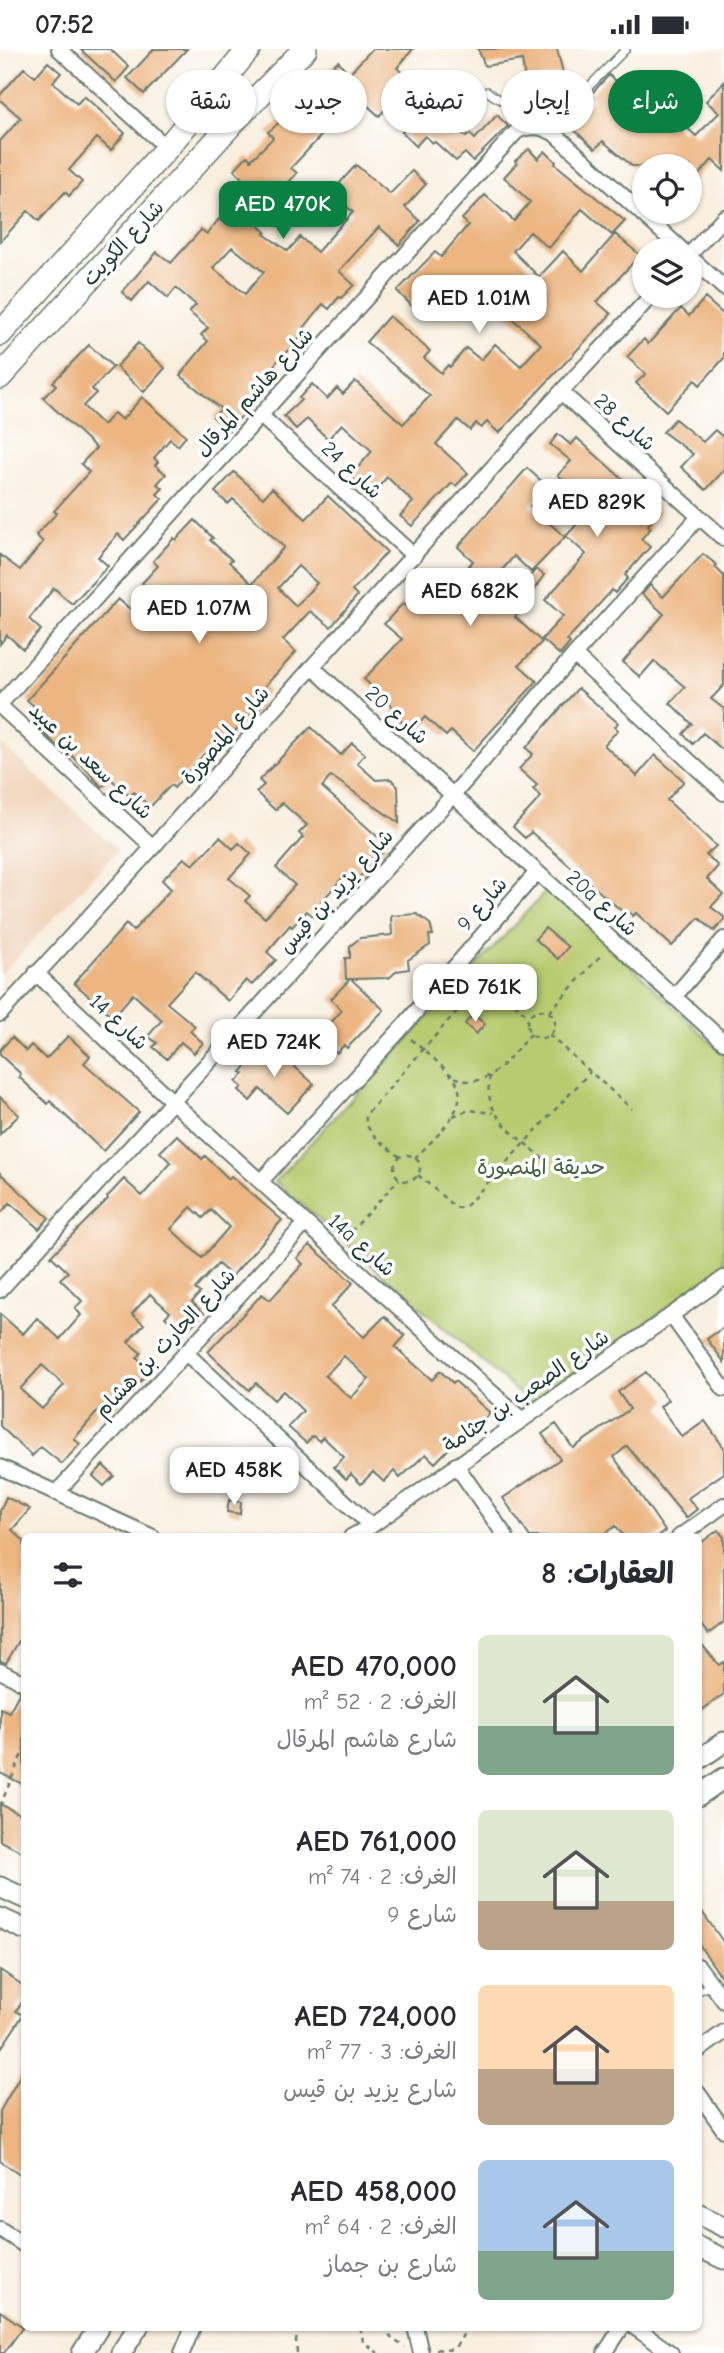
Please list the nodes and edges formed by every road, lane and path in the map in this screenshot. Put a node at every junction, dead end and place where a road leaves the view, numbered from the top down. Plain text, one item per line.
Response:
1 (59, 49) edge
2 (250, 49) edge
3 (285, 49) edge
4 (305, 49) edge
5 (626, 49) edge
6 (594, 81) edge
7 (256, 91) edge
8 (487, 91) dead end
9 (256, 99) edge
10 (501, 101) edge
11 (223, 133) edge
12 (516, 133) edge
13 (553, 133) edge
14 (167, 148) junction
15 (724, 217) edge
16 (669, 238) edge
17 (702, 242) edge
18 (702, 267) edge
19 (724, 288) edge
20 (640, 308) edge
21 (0, 334) edge
22 (0, 377) edge
23 (561, 392) junction
24 (261, 416) junction
25 (699, 517) junction
26 (724, 539) edge
27 (414, 556) junction
28 (574, 655) junction
29 (313, 667) junction
30 (0, 705) edge
31 (724, 793) edge
32 (453, 795) junction
33 (153, 848) junction
34 (537, 872) junction
35 (724, 939) edge
36 (614, 942) junction
37 (36, 973) junction
38 (674, 996) junction
39 (549, 1012) junction
40 (0, 1014) edge
41 (528, 1017) junction
42 (400, 1030) junction
43 (531, 1034) junction
44 (549, 1035) junction
45 (724, 1042) edge
46 (422, 1049) junction
47 (590, 1072) junction
48 (452, 1076) junction
49 (490, 1076) junction
50 (173, 1102) junction
51 (632, 1109) dead end
52 (495, 1114) junction
53 (453, 1116) junction
54 (526, 1142) junction
55 (400, 1157) junction
56 (415, 1159) junction
57 (544, 1159) dead end
58 (418, 1175) junction
59 (399, 1179) junction
60 (261, 1181) junction
61 (306, 1223) junction
62 (335, 1249) junction
63 (724, 1278) edge
64 (0, 1290) edge
65 (671, 1315) junction
66 (185, 1352) junction
67 (724, 1389) edge
68 (522, 1420) junction
69 (456, 1465) junction
70 (0, 1467) edge
71 (56, 1493) junction
72 (724, 1505) edge
73 (371, 1526) junction
74 (144, 1533) edge
75 (358, 1533) edge
76 (503, 1533) edge
77 (685, 1533) edge
78 (0, 1671) edge
79 (21, 1682) edge
80 (724, 1742) edge
81 (21, 1756) edge
82 (702, 1757) edge
83 (724, 1779) edge
84 (702, 1793) edge
85 (0, 1806) edge
86 (0, 1887) edge
87 (21, 1897) edge
88 (0, 1918) edge
89 (21, 1928) edge
90 (702, 1971) edge
91 (712, 1985) junction
92 (702, 1989) edge
93 (724, 2001) edge
94 (724, 2032) edge
95 (702, 2048) edge
96 (702, 2099) edge
97 (724, 2130) edge
98 (702, 2215) edge
99 (722, 2224) edge
100 (0, 2229) edge
101 (21, 2243) edge
102 (702, 2249) edge
103 (724, 2259) edge
104 (97, 2331) edge
105 (135, 2331) edge
106 (191, 2331) edge
107 (298, 2331) edge
108 (361, 2331) edge
109 (416, 2331) edge
110 (619, 2331) edge
111 (640, 2331) edge
112 (82, 2353) edge
113 (121, 2353) edge
114 (182, 2353) edge
115 (297, 2353) edge
116 (378, 2353) edge
117 (421, 2353) edge
118 (605, 2353) edge
119 (671, 2353) edge

1 - 14 street
2 - 14 main road, شارع الكويت
3 - 7 main road
4 - 9 main road, شارع الكويت
5 - 6 lane
8 - 10 lane
11 - 22 main road, شارع الكويت
12 - 24 street, شارع هاشم المرقال
13 - 16 street
14 - 21 main road, شارع الكويت
15 - 17 street
18 - 19 street
20 - 23 street, شارع المنصورة
23 - 25 street, شارع 28
23 - 27 street, شارع المنصورة
24 - 27 street, شارع 24
24 - 30 street, شارع هاشم المرقال
25 - 26 street, شارع 28
25 - 28 street, شارع يزيد بن قيس
27 - 29 street, شارع المنصورة
28 - 31 street
28 - 32 street, شارع يزيد بن قيس
29 - 32 street, شارع 20
29 - 33 street, شارع المنصورة
30 - 33 street, شارع سعد بن عبيد
32 - 34 street, 20a شارع
32 - 50 street, شارع يزيد بن قيس
33 - 37 street, شارع المنصورة
34 - 36 street, 20a شارع
34 - 42 street, شارع 9
35 - 38 street
36 - 38 street, 20a شارع
36 - 39 path
37 - 40 street, شارع المنصورة
37 - 50 street, شارع 14
38 - 45 street, 20a شارع
39 - 41 path
39 - 44 path
41 - 43 path
41 - 46 path
42 - 46 path
42 - 60 street, شارع 9
43 - 44 path
43 - 49 path
44 - 47 path
46 - 48 path
46 - 55 path
47 - 51 path
47 - 54 path
48 - 49 path
48 - 53 path
49 - 52 path
50 - 60 street, 14a شارع
50 - 64 street, شارع يزيد بن قيس
52 - 53 path
52 - 54 path
53 - 56 path
54 - 57 path
54 - 58 path
55 - 56 path
55 - 59 path
56 - 58 path
58 - 59 path
59 - 62 path
60 - 61 street, 14a شارع
61 - 62 street, 14a شارع
61 - 66 street, شارع الحارث بن هشام
62 - 68 street, 14a شارع
63 - 65 street, شارع الصعب بن جثامة
65 - 67 street
65 - 68 street, شارع الصعب بن جثامة
66 - 71 street, شارع الحارث بن هشام
66 - 73 street
68 - 69 street, شارع الصعب بن جثامة
69 - 73 street, شارع الصعب بن جثامة
69 - 76 street
70 - 71 street
71 - 74 street
72 - 77 street
73 - 75 street, شارع الصعب بن جثامة
78 - 79 street
80 - 82 main road
81 - 85 path
83 - 84 main road
86 - 87 main road
88 - 89 main road
90 - 91 street
91 - 92 lane
91 - 93 street
94 - 95 street
96 - 97 street
98 - 99 main road
100 - 101 street
102 - 103 main road
104 - 112 main road
105 - 113 main road
106 - 114 street
107 - 115 path
108 - 116 path
109 - 117 street
110 - 118 street
111 - 119 street

